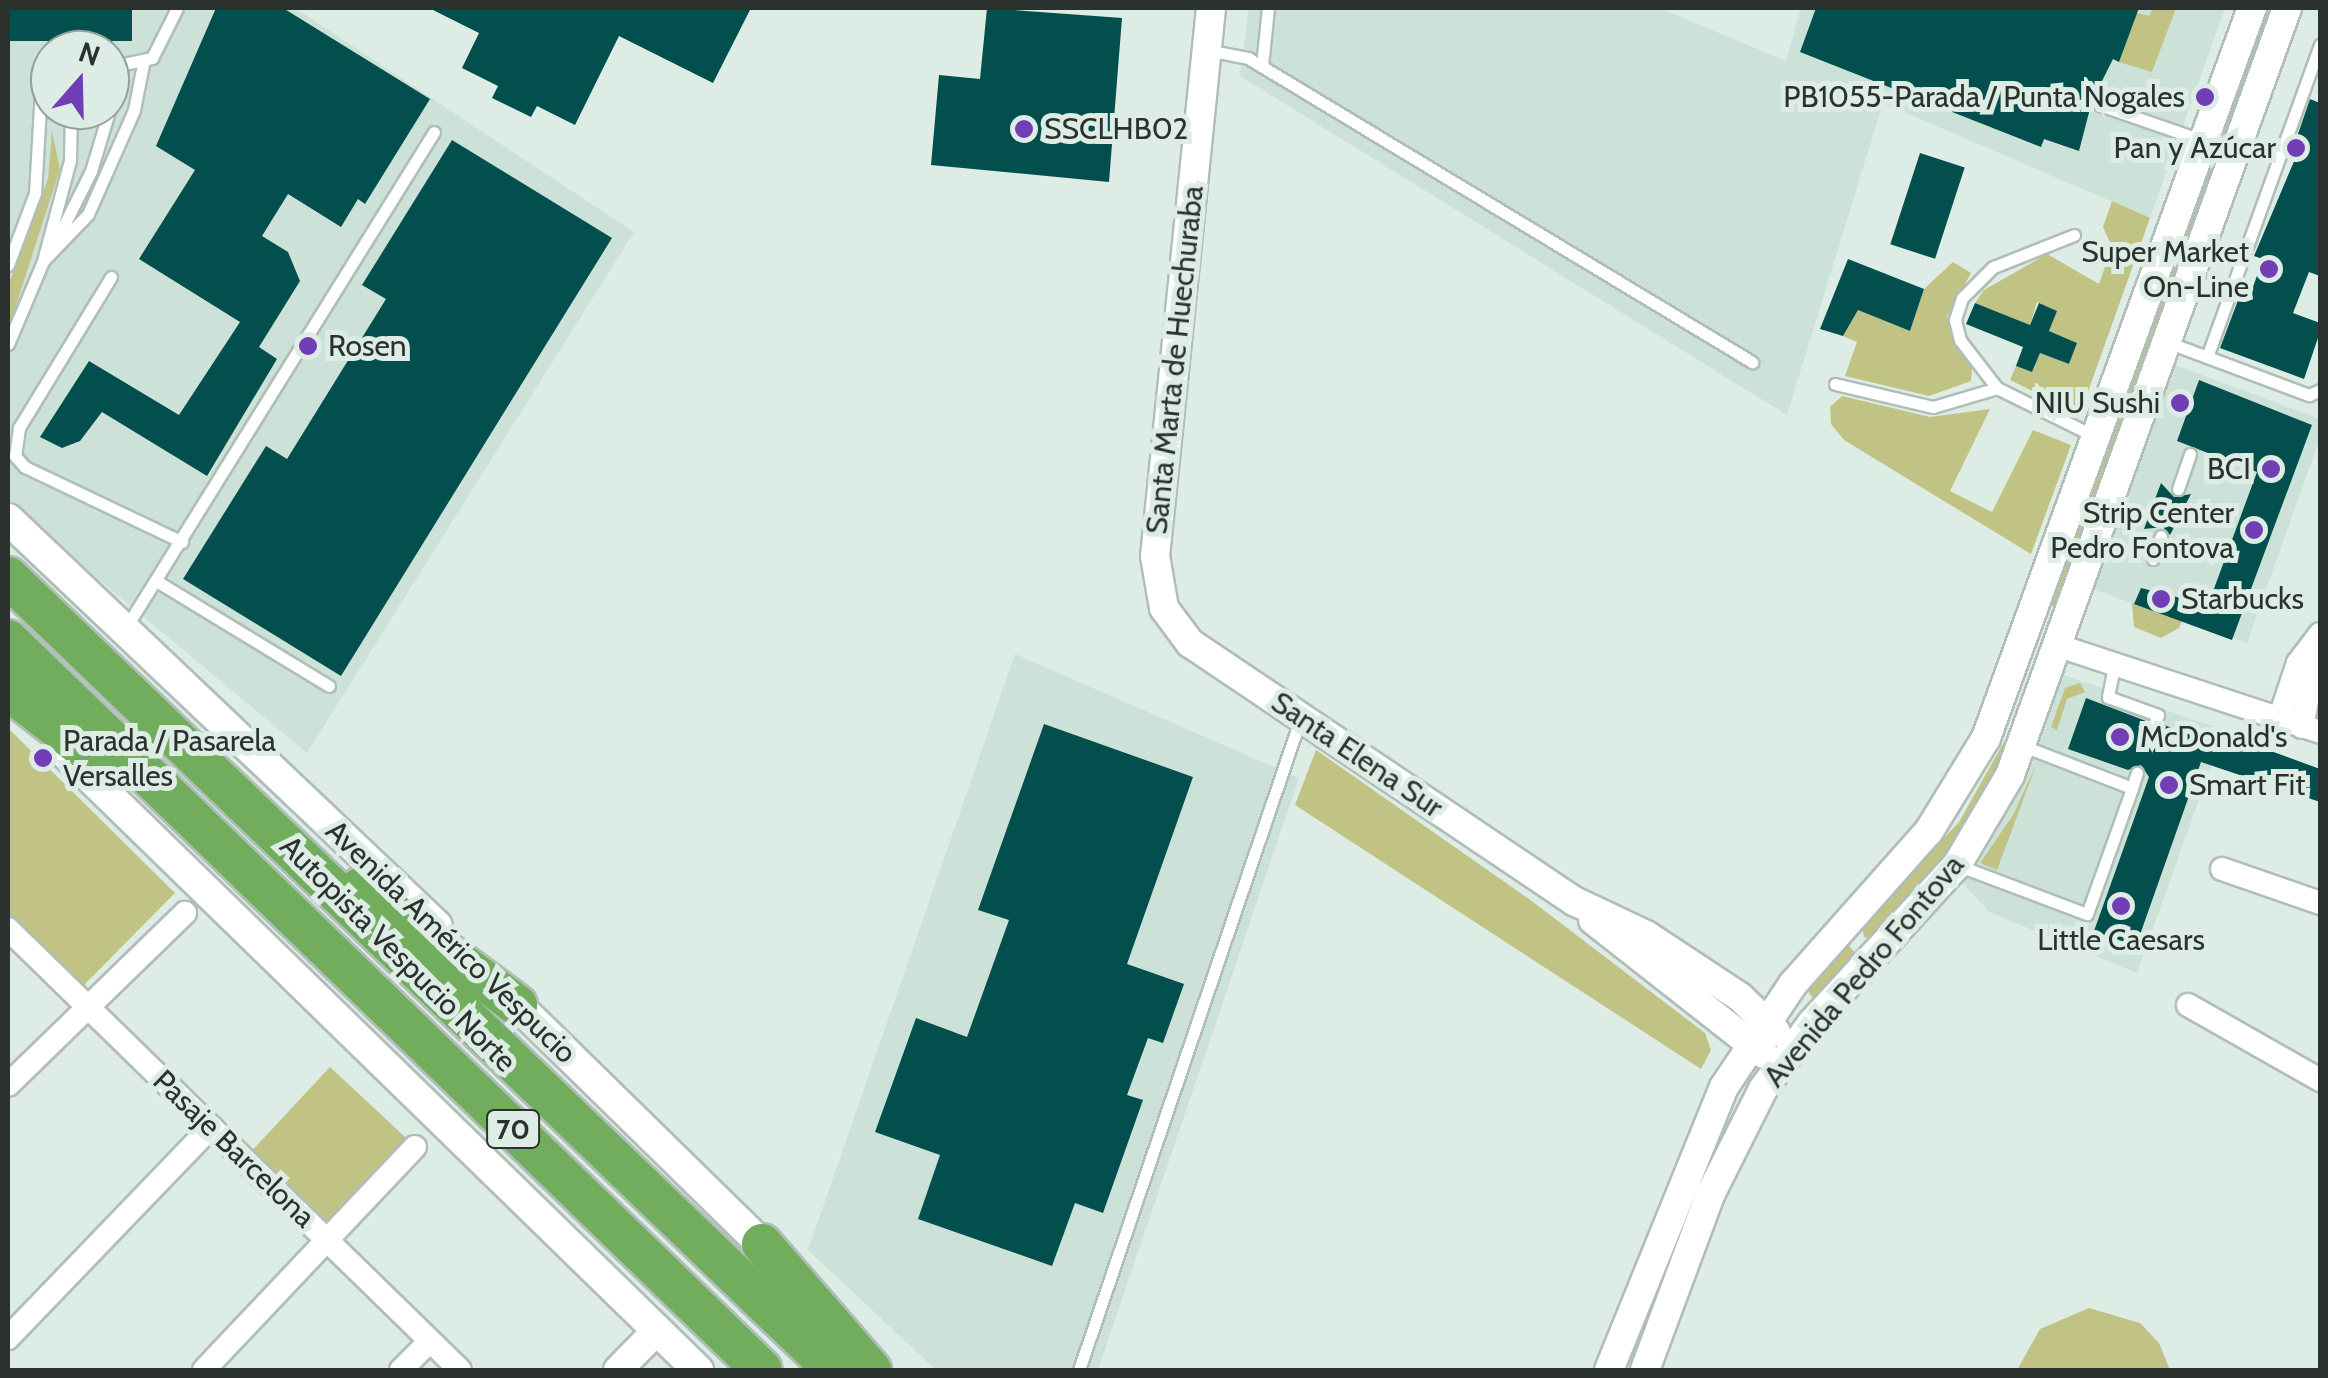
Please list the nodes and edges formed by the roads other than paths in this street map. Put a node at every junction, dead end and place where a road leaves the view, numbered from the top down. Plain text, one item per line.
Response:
1 (177, 8) edge
2 (1211, 8) edge
3 (1268, 8) edge
4 (2252, 8) edge
5 (2287, 8) edge
6 (2320, 45) edge
7 (1206, 50) junction
8 (143, 64) junction
9 (1262, 66) junction
10 (130, 67) edge
11 (2100, 105) dead end
12 (39, 130) edge
13 (71, 130) edge
14 (98, 130) edge
15 (434, 132) dead end
16 (2204, 141) junction
17 (2074, 235) dead end
18 (44, 261) junction
19 (8, 264) edge
20 (110, 278) dead end
21 (2167, 342) junction
22 (8, 344) edge
23 (2208, 358) junction
24 (1752, 362) dead end
25 (1835, 384) dead end
26 (1997, 388) junction
27 (2320, 390) edge
28 (2096, 437) junction
29 (2190, 454) dead end
30 (2178, 489) dead end
31 (8, 518) edge
32 (2161, 536) dead end
33 (182, 542) junction
34 (2153, 559) dead end
35 (8, 577) edge
36 (158, 582) junction
37 (1158, 592) joint
38 (124, 630) junction
39 (2320, 636) edge
40 (8, 640) edge
41 (2059, 646) junction
42 (2114, 666) junction
43 (329, 686) dead end
44 (8, 692) edge
45 (1301, 717) junction
46 (2280, 720) junction
47 (2156, 722) dead end
48 (2311, 730) edge
49 (2024, 746) junction
50 (2137, 774) dead end
51 (2132, 788) junction
52 (242, 800) junction
53 (1958, 864) junction
54 (2222, 870) dead end
55 (263, 887) junction
56 (2320, 903) edge
57 (185, 912) dead end
58 (1854, 912) junction
59 (8, 928) edge
60 (1886, 948) junction
61 (86, 1004) junction
62 (517, 1005) junction
63 (2188, 1005) dead end
64 (1758, 1031) junction
65 (1784, 1058) junction
66 (2320, 1080) edge
67 (8, 1085) edge
68 (211, 1127) junction
69 (415, 1147) dead end
70 (327, 1241) junction
71 (762, 1244) junction
72 (657, 1330) junction
73 (8, 1338) edge
74 (430, 1341) junction
75 (204, 1370) edge
76 (402, 1370) edge
77 (460, 1370) edge
78 (618, 1370) edge
79 (698, 1370) edge
80 (762, 1370) edge
81 (834, 1370) edge
82 (871, 1370) edge
83 (890, 1370) edge
84 (1079, 1370) edge
85 (1609, 1370) edge
86 (1645, 1370) edge

1 - 8 lane
2 - 7 street, Santa Marta de Huechuraba
3 - 9 lane
4 - 16 street, Avenida Pedro Fontova
5 - 21 street, Avenida Pedro Fontova
6 - 23 lane
7 - 9 lane
7 - 37 street, Santa Marta de Huechuraba
8 - 10 lane
8 - 18 lane
9 - 24 lane
11 - 16 lane
12 - 19 lane
13 - 18 lane
14 - 18 lane
15 - 33 lane
16 - 28 street, Avenida Pedro Fontova
17 - 26 lane
18 - 22 lane
20 - 33 lane
21 - 23 lane
21 - 41 street, Avenida Pedro Fontova
23 - 27 lane
25 - 26 lane
26 - 28 lane
28 - 58 street, Avenida Pedro Fontova
29 - 30 lane
31 - 38 main road, Avenida Américo Vespucio
32 - 34 lane
33 - 36 lane
35 - 52 highway, Autopista Vespucio Norte / 70
36 - 38 lane
36 - 43 lane
37 - 45 street, Santa Elena Sur
38 - 62 main road, Avenida Américo Vespucio
39 - 46 street
39 - 48 street
40 - 55 highway, Autopista Vespucio Norte / 70
41 - 42 street
41 - 49 street, Avenida Pedro Fontova
42 - 46 street
42 - 47 lane
44 - 55 highway
44 - 72 main road
45 - 64 street, Santa Elena Sur
45 - 84 lane
46 - 48 street
49 - 51 lane
49 - 53 street, Avenida Pedro Fontova
50 - 51 lane
51 - 53 lane
52 - 62 highway
52 - 81 highway, Autopista Vespucio Norte / 70
53 - 60 street, Avenida Pedro Fontova
54 - 56 street
55 - 80 highway, Autopista Vespucio Norte / 70
57 - 61 street
58 - 60 street
58 - 64 street, Avenida Pedro Fontova
59 - 61 street, Pasaje Barcelona
60 - 65 street, Avenida Pedro Fontova
61 - 67 street
61 - 68 street, Pasaje Barcelona
62 - 71 main road, Avenida Américo Vespucio
63 - 66 street
64 - 65 street, Santa Elena Sur
64 - 85 street, Avenida Pedro Fontova
65 - 86 street, Avenida Pedro Fontova
68 - 70 street, Pasaje Barcelona
68 - 73 street
69 - 70 street
70 - 74 street, Pasaje Barcelona
70 - 75 street
71 - 82 highway
71 - 83 main road, Avenida Américo Vespucio
72 - 78 street
72 - 79 main road
74 - 76 street
74 - 77 street, Pasaje Barcelona

